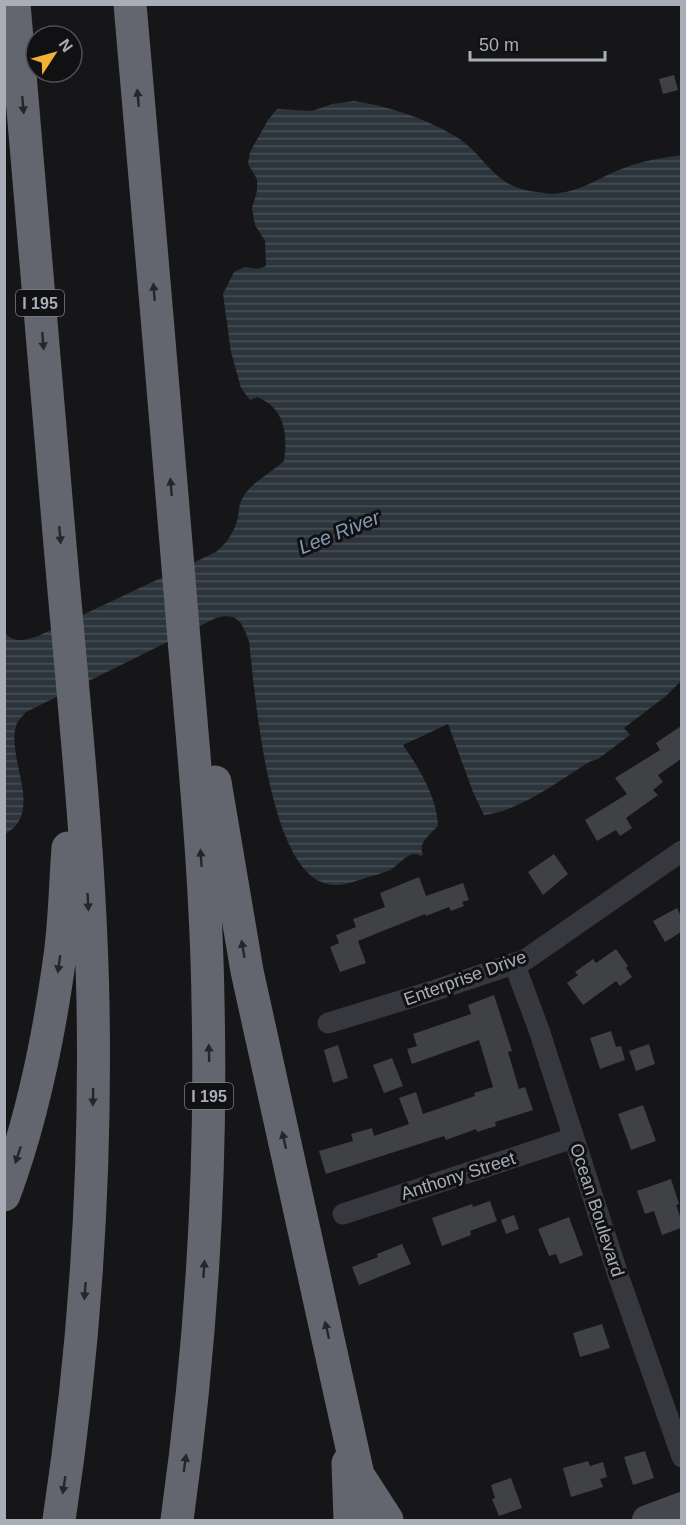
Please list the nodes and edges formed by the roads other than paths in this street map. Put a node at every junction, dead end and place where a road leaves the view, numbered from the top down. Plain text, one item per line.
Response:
1 (14, 4) edge
2 (130, 4) edge
3 (186, 660) junction
4 (76, 723) junction
5 (681, 851) edge
6 (514, 963) junction
7 (328, 1023) dead end
8 (573, 1138) junction
9 (4, 1195) edge
10 (343, 1214) dead end
11 (339, 1387) junction
12 (681, 1457) edge
13 (59, 1521) edge
14 (177, 1521) edge
15 (350, 1521) edge
16 (387, 1521) edge

1 -> 4 highway, I 195
3 -> 2 highway, I 195
11 -> 3 highway
14 -> 3 highway, I 195
4 -> 9 highway
4 -> 13 highway, I 195
5 - 6 street, Enterprise Drive
6 - 7 street, Enterprise Drive
6 - 8 street, Ocean Boulevard
8 - 10 street, Anthony Street
8 - 12 street, Ocean Boulevard
11 - 15 highway
11 - 16 highway

